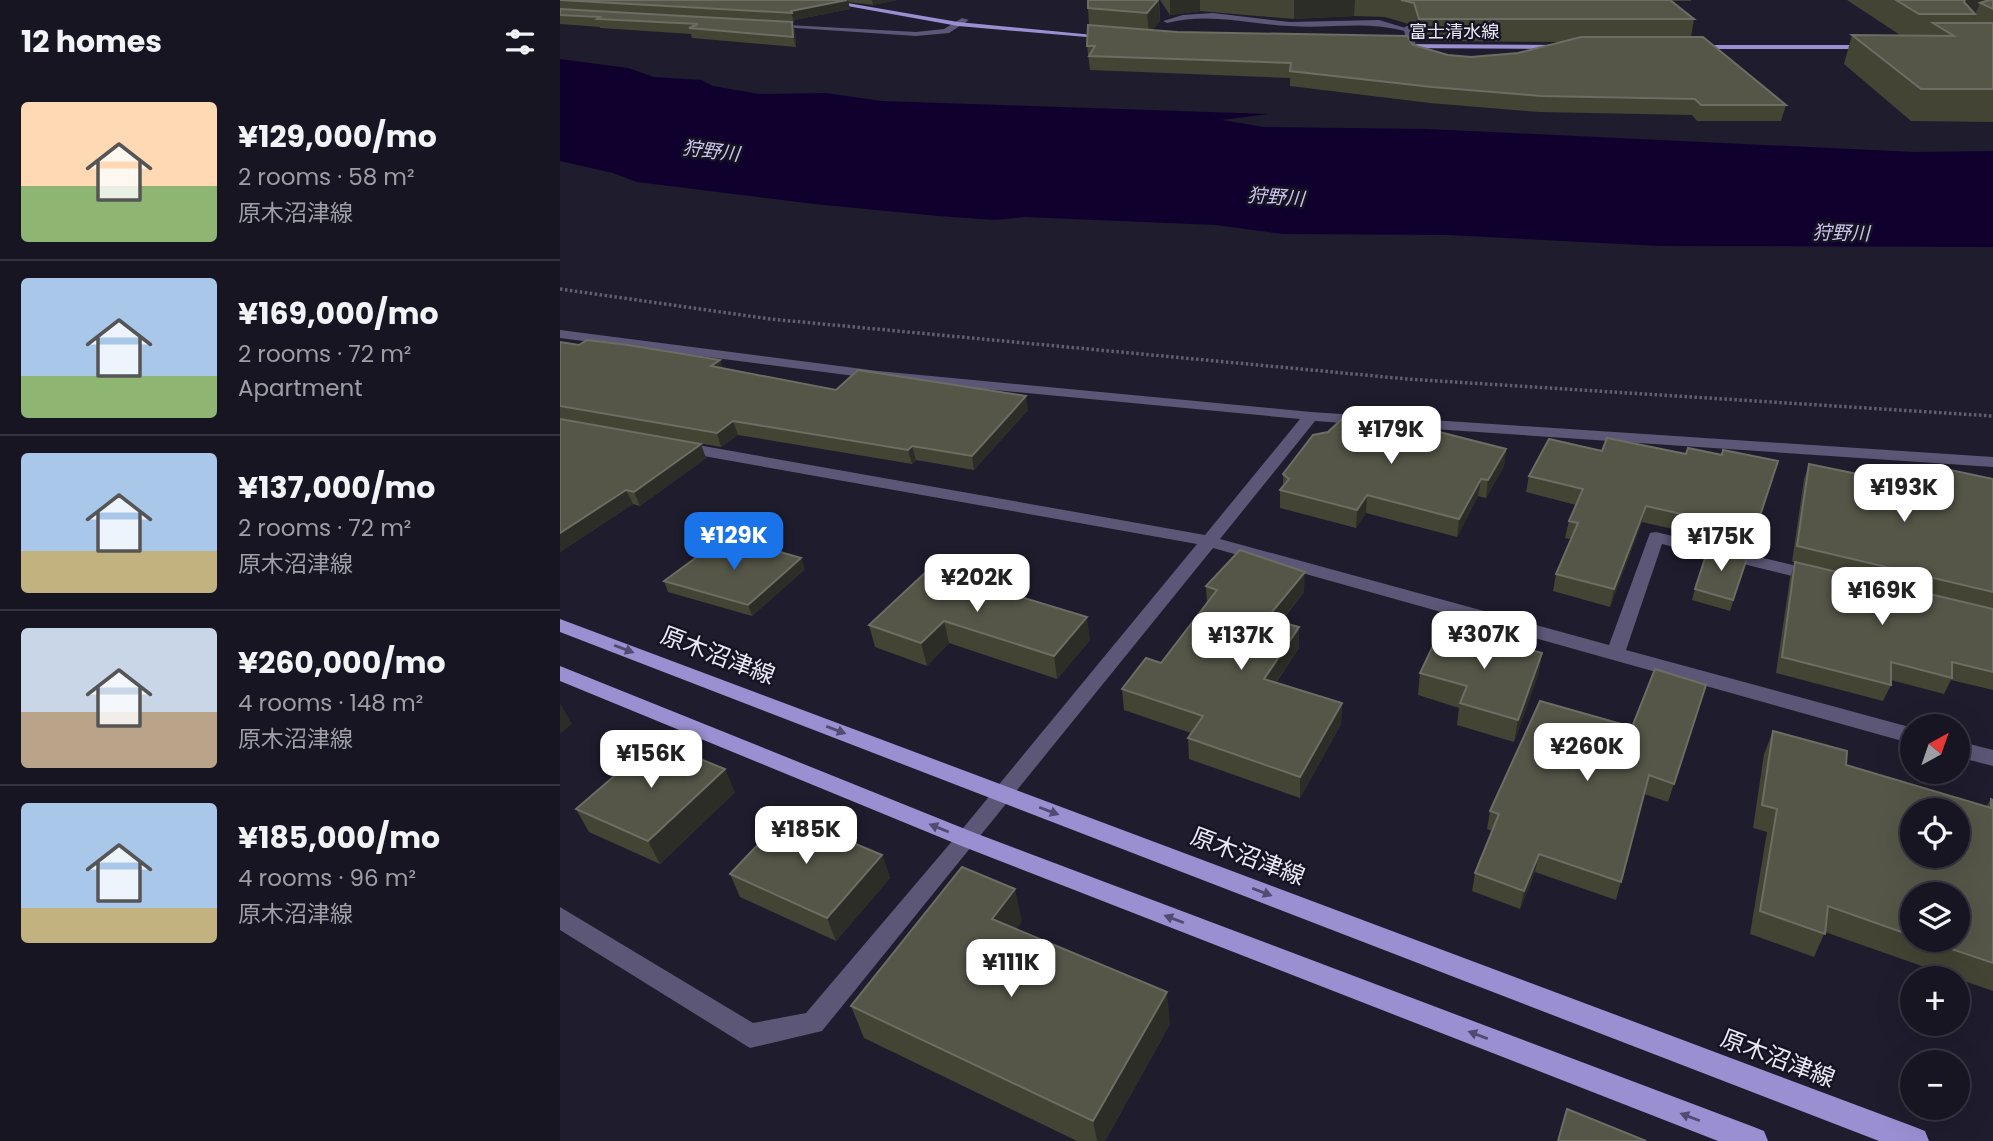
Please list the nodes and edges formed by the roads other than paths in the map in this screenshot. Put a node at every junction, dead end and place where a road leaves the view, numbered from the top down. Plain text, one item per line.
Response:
1 (818, 0) edge
2 (1160, 10) dead end
3 (1993, 18) edge
4 (962, 22) junction
5 (762, 26) edge
6 (1114, 31) edge
7 (1122, 38) edge
8 (1694, 39) edge
9 (1971, 39) junction
10 (1993, 39) edge
11 (1390, 43) edge
12 (1572, 43) joint
13 (1684, 47) edge
14 (1991, 48) edge
15 (1418, 55) edge
16 (1541, 58) edge
17 (560, 334) edge
18 (1311, 416) junction
19 (668, 445) edge
20 (1993, 462) edge
21 (1209, 541) junction
22 (1831, 579) edge
23 (560, 625) edge
24 (1615, 653) junction
25 (560, 673) edge
26 (1900, 732) edge
27 (1970, 752) edge
28 (1993, 758) edge
29 (1004, 793) junction
30 (967, 839) junction
31 (560, 918) edge
32 (1754, 1141) edge
33 (1915, 1141) edge

1 - 4 main road
2 - 15 street, bridge
3 - 9 street
4 - 5 street
4 - 6 main road
4 - 7 main road
8 - 13 main road
9 - 10 main road
9 - 14 street
9 - 14 main road
11 - 12 main road, 富士清水線
12 - 16 street
17 - 18 street
18 - 20 street
18 - 21 street
19 - 21 street
21 - 24 street
21 - 29 street
22 - 24 street
23 -> 29 main road, 原木沼津線
24 - 26 street
30 -> 25 main road
27 - 28 street
29 - 30 street
29 -> 33 main road, 原木沼津線
30 - 31 street
32 -> 30 main road

